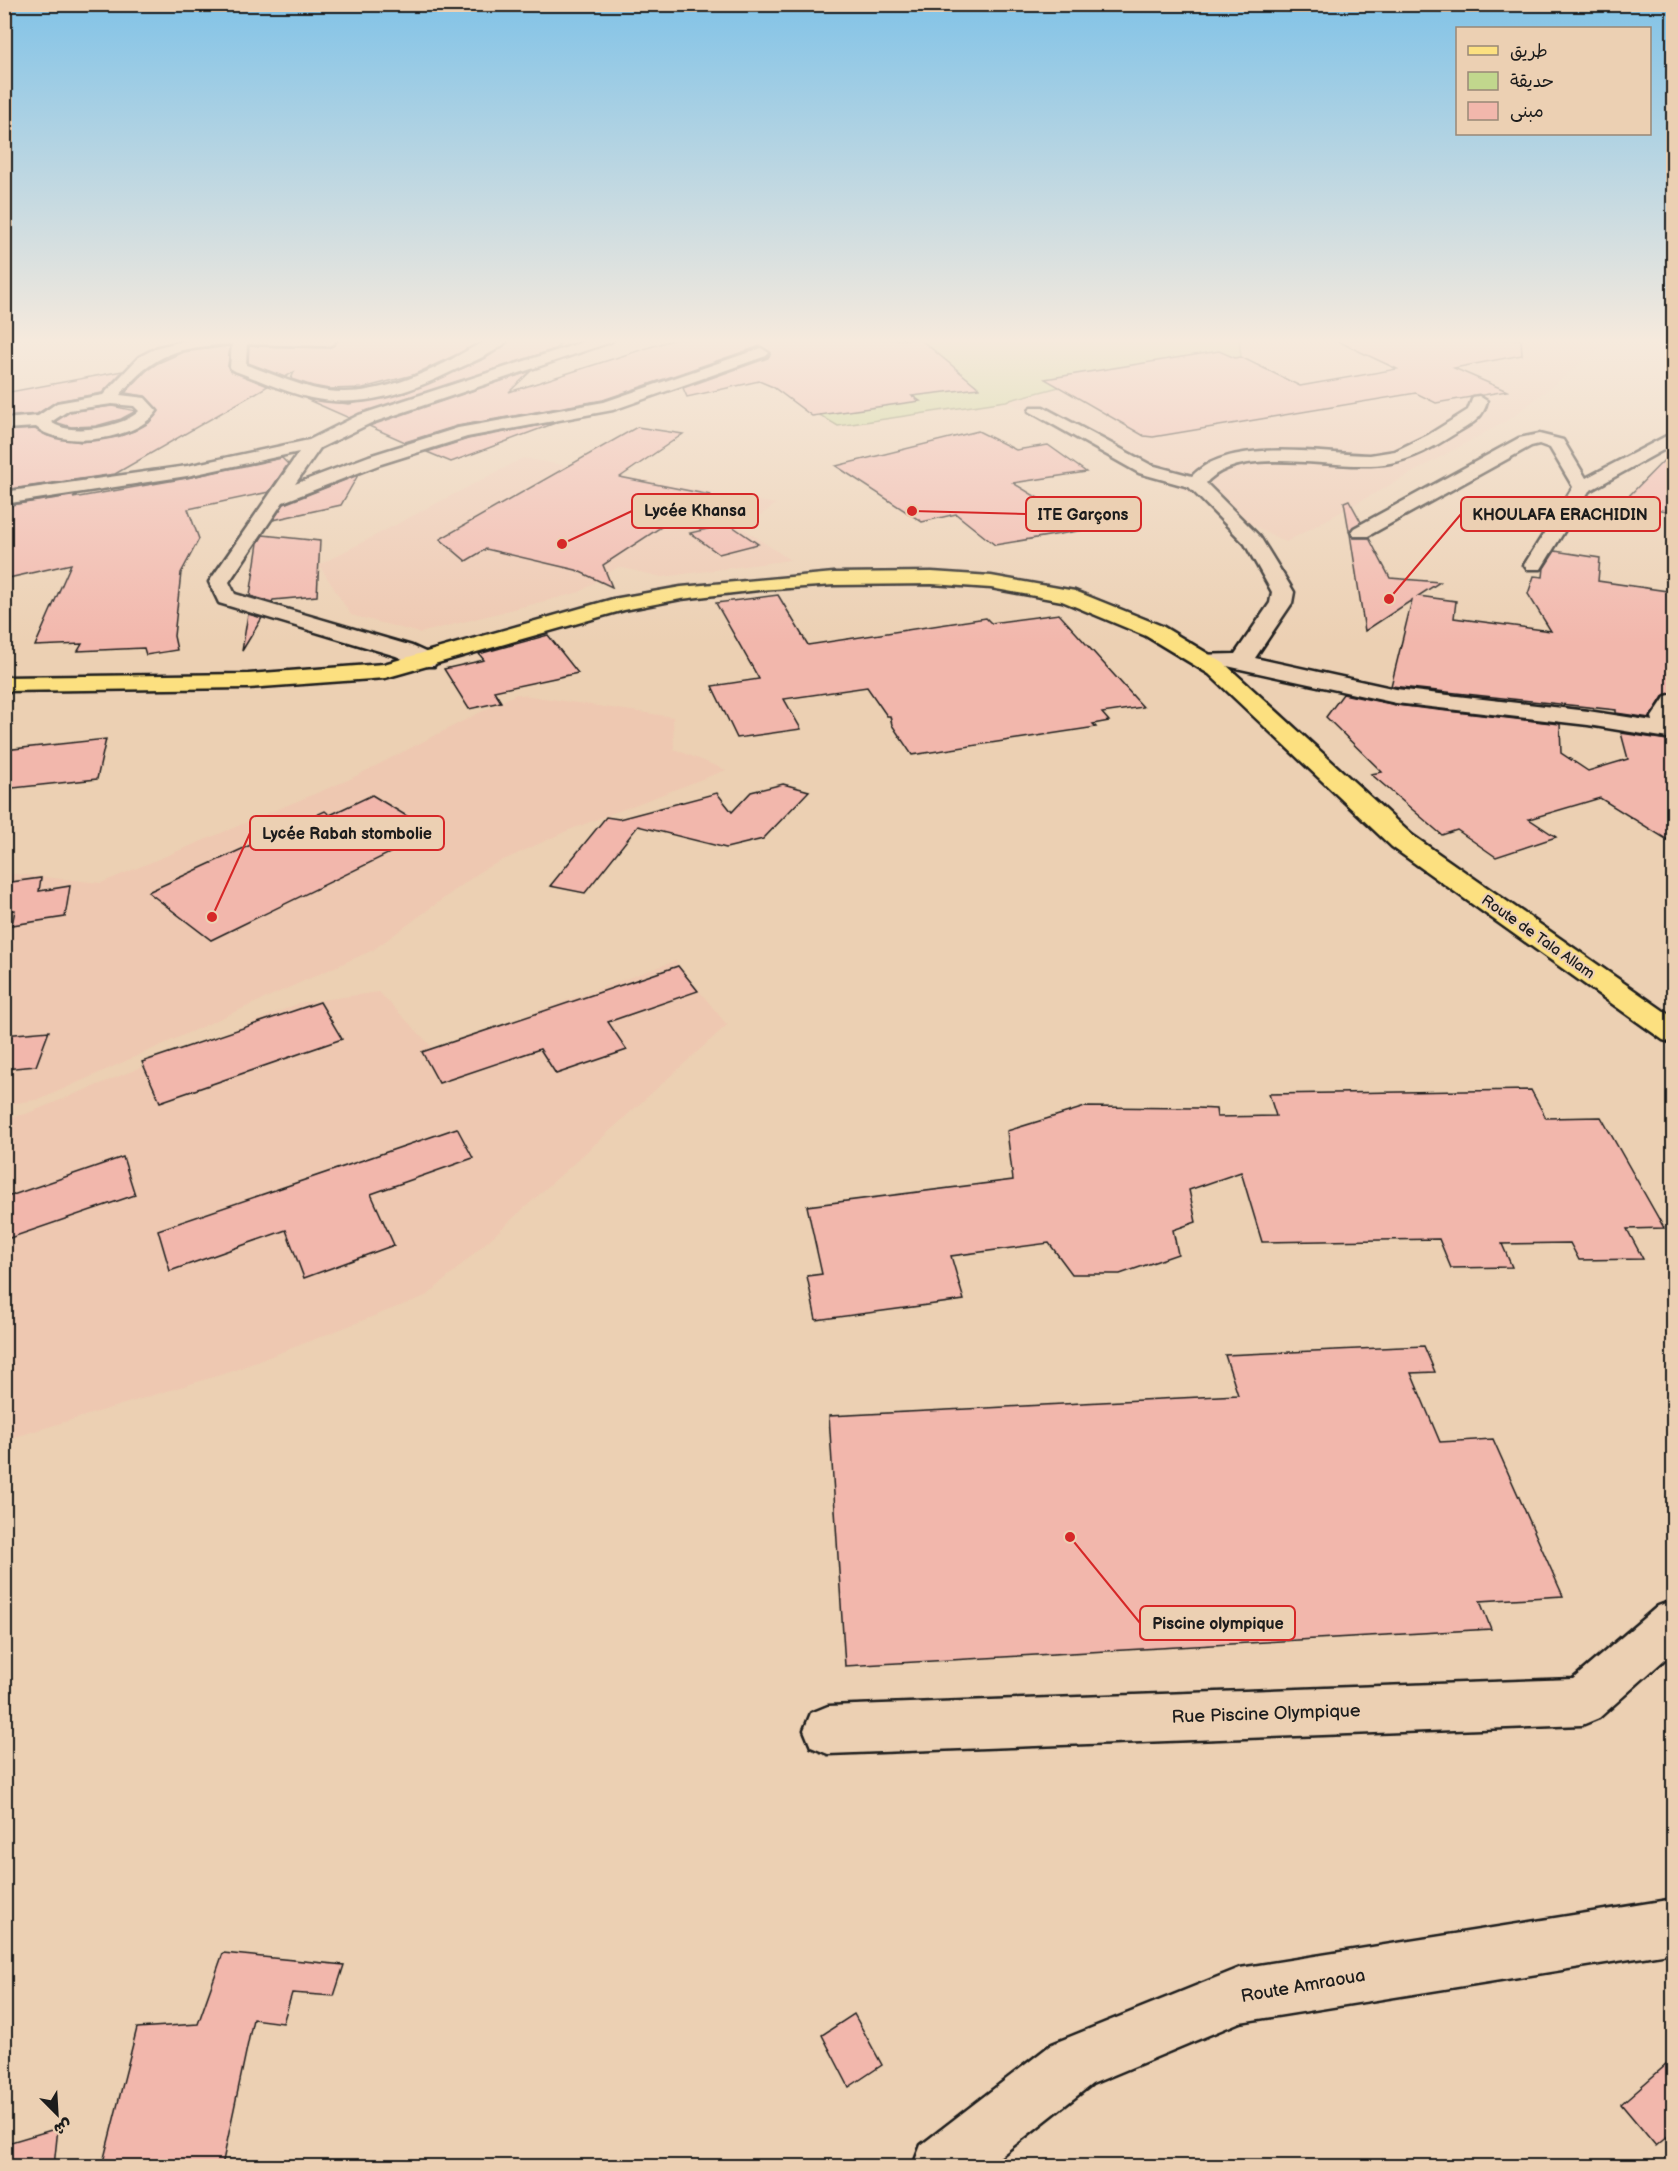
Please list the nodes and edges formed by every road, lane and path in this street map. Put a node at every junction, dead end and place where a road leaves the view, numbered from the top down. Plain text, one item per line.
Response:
1 (322, 440) edge
2 (438, 440) edge
3 (1092, 440) edge
4 (1424, 440) edge
5 (1533, 440) edge
6 (1544, 440) edge
7 (1668, 440) edge
8 (314, 444) junction
9 (1196, 483) junction
10 (1582, 487) junction
11 (4, 498) edge
12 (276, 500) junction
13 (1361, 532) dead end
14 (1534, 565) dead end
15 (404, 651) junction
16 (1203, 660) junction
17 (1234, 661) junction
18 (426, 662) junction
19 (4, 671) edge
20 (4, 684) edge
21 (1674, 701) edge
22 (1671, 731) edge
23 (1402, 841) junction
24 (1674, 1033) edge
25 (1674, 1621) edge
26 (828, 1730) dead end
27 (1674, 1925) edge
28 (942, 2166) edge

1 - 8 street
2 - 12 street
3 - 9 street
4 - 9 street
5 - 13 street
6 - 10 street
7 - 10 street
8 - 11 street
8 - 12 street
9 - 17 street
10 - 14 street
12 - 15 street
15 - 17 main road
15 - 18 street
15 - 19 main road
16 - 17 street
16 - 18 main road
16 - 23 main road
17 - 22 street
17 - 23 main road
18 - 20 main road
21 - 22 street
23 - 24 main road, Route de Tala Allam
25 - 26 street, Rue Piscine Olympique
27 - 28 street, Route Amraoua

